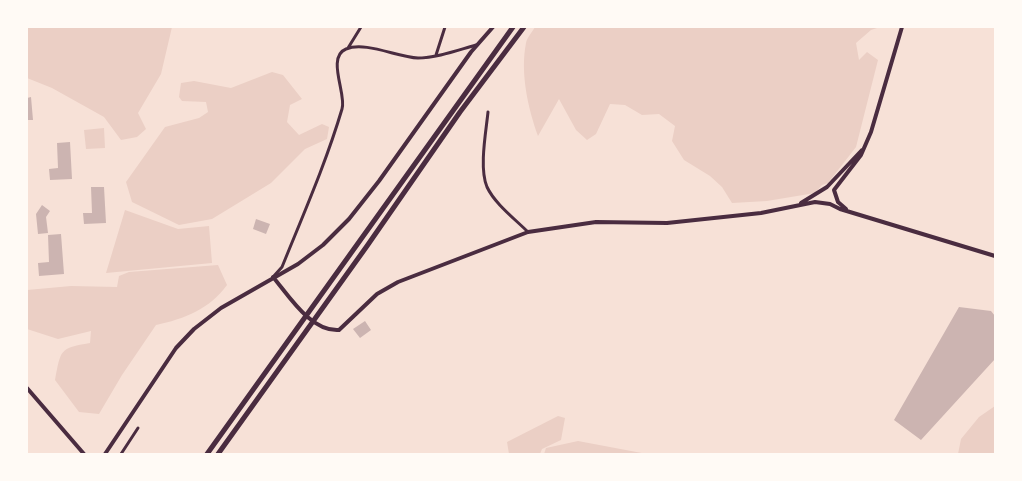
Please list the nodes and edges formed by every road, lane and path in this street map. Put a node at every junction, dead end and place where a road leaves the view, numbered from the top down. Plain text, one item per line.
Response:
1 (361, 27) edge
2 (445, 27) edge
3 (493, 27) edge
4 (513, 27) edge
5 (524, 27) edge
6 (902, 27) edge
7 (478, 45) junction
8 (348, 48) junction
9 (436, 55) junction
10 (488, 112) dead end
11 (863, 149) junction
12 (827, 187) junction
13 (834, 190) junction
14 (819, 192) junction
15 (835, 198) junction
16 (822, 202) junction
17 (830, 204) junction
18 (797, 205) junction
19 (848, 210) junction
20 (528, 232) junction
21 (995, 256) edge
22 (273, 277) junction
23 (27, 388) edge
24 (138, 428) dead end
25 (84, 454) edge
26 (105, 454) edge
27 (122, 454) edge
28 (207, 454) edge
29 (218, 454) edge

1 - 8 street
2 - 9 street
3 - 7 street
4 - 28 highway
5 - 29 highway
6 - 11 street
7 - 9 street
7 - 22 street
8 - 9 street
8 - 22 street
10 - 20 street
11 - 12 street
11 - 13 street
12 - 13 street
12 - 14 street
13 - 15 street
14 - 16 street
14 - 18 street
15 - 17 street
15 - 19 street
16 - 17 street
16 - 18 street
17 - 19 street
18 - 20 street
19 - 21 street
20 - 22 street
22 - 26 street
23 - 25 street
24 - 27 street

